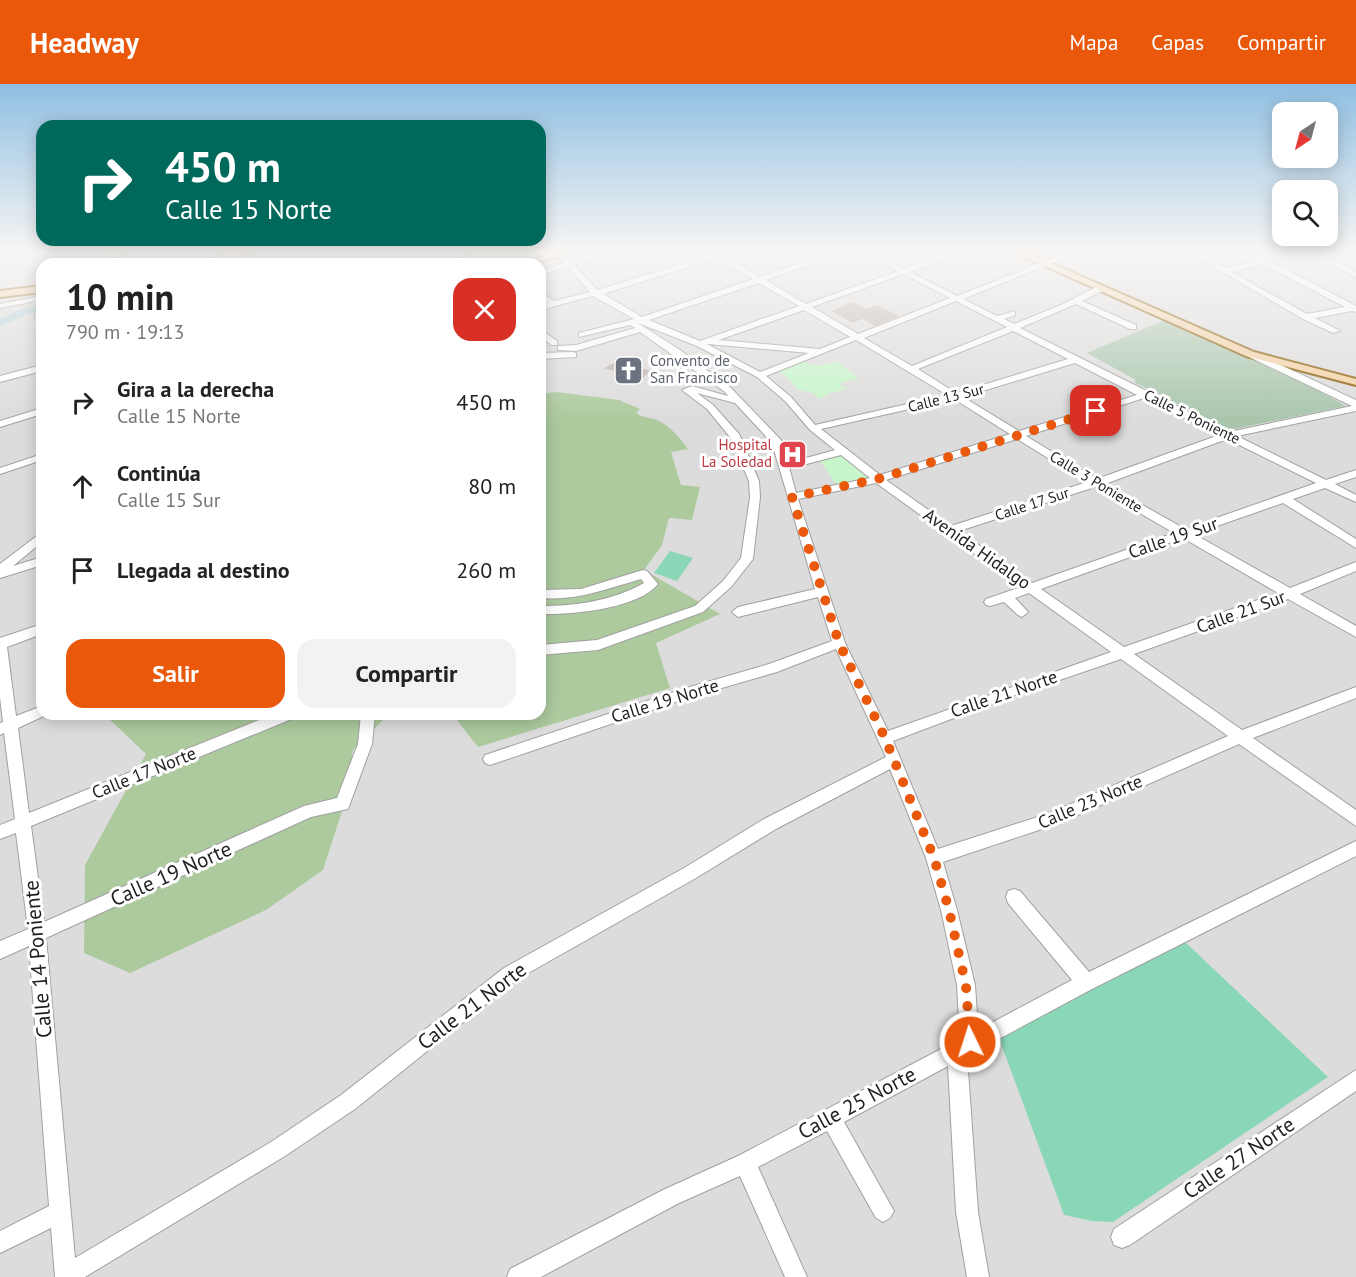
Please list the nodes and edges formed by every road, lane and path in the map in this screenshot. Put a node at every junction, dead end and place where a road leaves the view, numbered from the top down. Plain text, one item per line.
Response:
1 (615, 309) edge
2 (618, 309) edge
3 (681, 309) edge
4 (795, 309) edge
5 (806, 309) edge
6 (929, 309) edge
7 (977, 309) edge
8 (1057, 309) edge
9 (1093, 309) edge
10 (1145, 309) edge
11 (1290, 309) edge
12 (1352, 309) edge
13 (1012, 312) dead end
14 (1306, 318) junction
15 (997, 319) junction
16 (630, 321) junction
17 (641, 324) junction
18 (1012, 327) junction
19 (1133, 327) dead end
20 (1335, 331) dead end
21 (582, 335) dead end
22 (546, 337) edge
23 (855, 338) junction
24 (703, 342) junction
25 (576, 348) junction
26 (818, 351) junction
27 (1250, 354) junction
28 (546, 356) edge
29 (1078, 359) junction
30 (911, 369) junction
31 (36, 370) edge
32 (1315, 371) junction
33 (760, 375) junction
34 (1298, 377) junction
35 (0, 379) edge
36 (1356, 382) edge
37 (1145, 395) junction
38 (956, 396) junction
39 (738, 401) junction
40 (1356, 406) edge
41 (36, 413) edge
42 (0, 424) edge
43 (813, 428) junction
44 (1230, 435) junction
45 (1018, 436) junction
46 (777, 442) junction
47 (841, 452) junction
48 (36, 459) edge
49 (0, 471) edge
50 (1356, 473) edge
51 (878, 479) junction
52 (1096, 483) junction
53 (1328, 484) junction
54 (792, 497) junction
55 (1285, 499) junction
56 (1356, 499) edge
57 (950, 531) junction
58 (1185, 534) junction
59 (36, 541) edge
60 (1356, 544) edge
61 (36, 563) edge
62 (1356, 566) edge
63 (0, 572) edge
64 (1031, 587) junction
65 (823, 591) junction
66 (546, 594) edge
67 (1292, 594) junction
68 (1006, 597) junction
69 (990, 602) dead end
70 (546, 610) edge
71 (738, 612) dead end
72 (1022, 612) dead end
73 (36, 631) edge
74 (1356, 632) edge
75 (839, 643) junction
76 (0, 644) edge
77 (546, 649) edge
78 (1124, 654) junction
79 (1356, 692) edge
80 (36, 714) edge
81 (274, 720) edge
82 (367, 720) edge
83 (5, 727) edge
84 (1242, 736) junction
85 (885, 738) junction
86 (490, 759) dead end
87 (894, 760) junction
88 (1356, 819) edge
89 (25, 822) junction
90 (0, 832) edge
91 (1356, 848) edge
92 (934, 858) junction
93 (1014, 897) dead end
94 (37, 934) junction
95 (0, 950) edge
96 (1086, 983) junction
97 (963, 1046) junction
98 (1356, 1080) edge
99 (830, 1117) junction
100 (745, 1163) junction
101 (883, 1211) dead end
102 (60, 1212) junction
103 (1122, 1237) dead end
104 (0, 1242) edge
105 (66, 1276) edge
106 (518, 1277) edge
107 (796, 1277) edge
108 (978, 1277) edge

1 - 16 street, Avenida Hidalgo
2 - 17 street, Avenida Hidalgo
3 - 17 street
4 - 24 street
5 - 23 street, Calle 3 Poniente
6 - 23 street
7 - 15 street, Calle 5 Poniente
8 - 18 street
9 - 19 street
10 - 27 main road
11 - 14 street
12 - 14 street
13 - 15 street
14 - 20 street
15 - 18 street, Calle 5 Poniente
16 - 17 street, Avenida Hidalgo
16 - 21 street
17 - 24 street, Avenida Hidalgo
17 - 25 street
17 - 39 street
18 - 29 street, Calle 5 Poniente
18 - 30 street
22 - 25 street
23 - 26 street
23 - 30 street, Calle 3 Poniente
24 - 26 street
24 - 33 street, Avenida Hidalgo
25 - 28 street
26 - 33 street
27 - 32 main road
27 - 34 street
29 - 37 street, Calle 5 Poniente
29 - 38 street, Calle 13 Sur
30 - 38 street, Calle 3 Poniente
31 - 35 street
32 - 34 street
32 - 36 main road
33 - 43 street, Avenida Hidalgo
34 - 40 street
37 - 44 street, Calle 5 Poniente
37 - 45 street
38 - 43 street, Calle 13 Sur
38 - 45 street, Calle 3 Poniente
39 - 46 street
39 - 77 street
40 - 44 street, Calle 17 Sur
41 - 42 street
43 - 47 street, Avenida Hidalgo
44 - 52 street, Calle 17 Sur
44 - 53 street, Calle 5 Poniente
45 - 51 street
45 - 52 street, Calle 3 Poniente
46 - 47 street
46 - 54 street
47 - 51 street, Avenida Hidalgo
48 - 49 street
50 - 53 street, Calle 19 Sur
51 - 54 street
51 - 57 street, Avenida Hidalgo
52 - 57 street, Calle 17 Sur
52 - 58 street, Calle 3 Poniente
53 - 55 street, Calle 19 Sur
53 - 56 street, Calle 5 Poniente
54 - 65 street
55 - 58 street, Calle 19 Sur
55 - 60 street
57 - 64 street, Avenida Hidalgo
58 - 64 street, Calle 19 Sur
58 - 67 street, Calle 3 Poniente
59 - 63 street
61 - 63 street
62 - 67 street, Calle 21 Sur
64 - 68 street, Calle 19 Sur
64 - 78 street, Avenida Hidalgo
65 - 71 street
65 - 75 street
66 - 70 street
67 - 74 street, Calle 3 Poniente
67 - 78 street, Calle 21 Sur
68 - 69 street, Calle 19 Sur
68 - 72 street
73 - 76 street
75 - 85 street
75 - 86 street, Calle 19 Norte
76 - 83 street, Calle 14 Poniente
78 - 84 street, Avenida Hidalgo
78 - 85 street, Calle 21 Norte
79 - 84 street, Calle 23 Norte
80 - 83 street
81 - 89 street, Calle 17 Norte
82 - 94 street, Calle 19 Norte
83 - 89 street, Calle 14 Poniente
84 - 88 street, Avenida Hidalgo
84 - 92 street, Calle 23 Norte
85 - 87 street
87 - 92 street
87 - 105 street, Calle 21 Norte
89 - 90 street, Calle 17 Norte
89 - 94 street, Calle 14 Poniente
91 - 96 street, Calle 25 Norte
92 - 97 street
93 - 96 street
94 - 95 street, Calle 19 Norte
94 - 102 street, Calle 14 Poniente
96 - 97 street, Calle 25 Norte
97 - 99 street, Calle 25 Norte
97 - 108 street
98 - 103 street, Calle 27 Norte
99 - 100 street, Calle 25 Norte
99 - 101 street
100 - 106 street, Calle 25 Norte
100 - 107 street
102 - 104 street
102 - 105 street, Calle 14 Poniente

